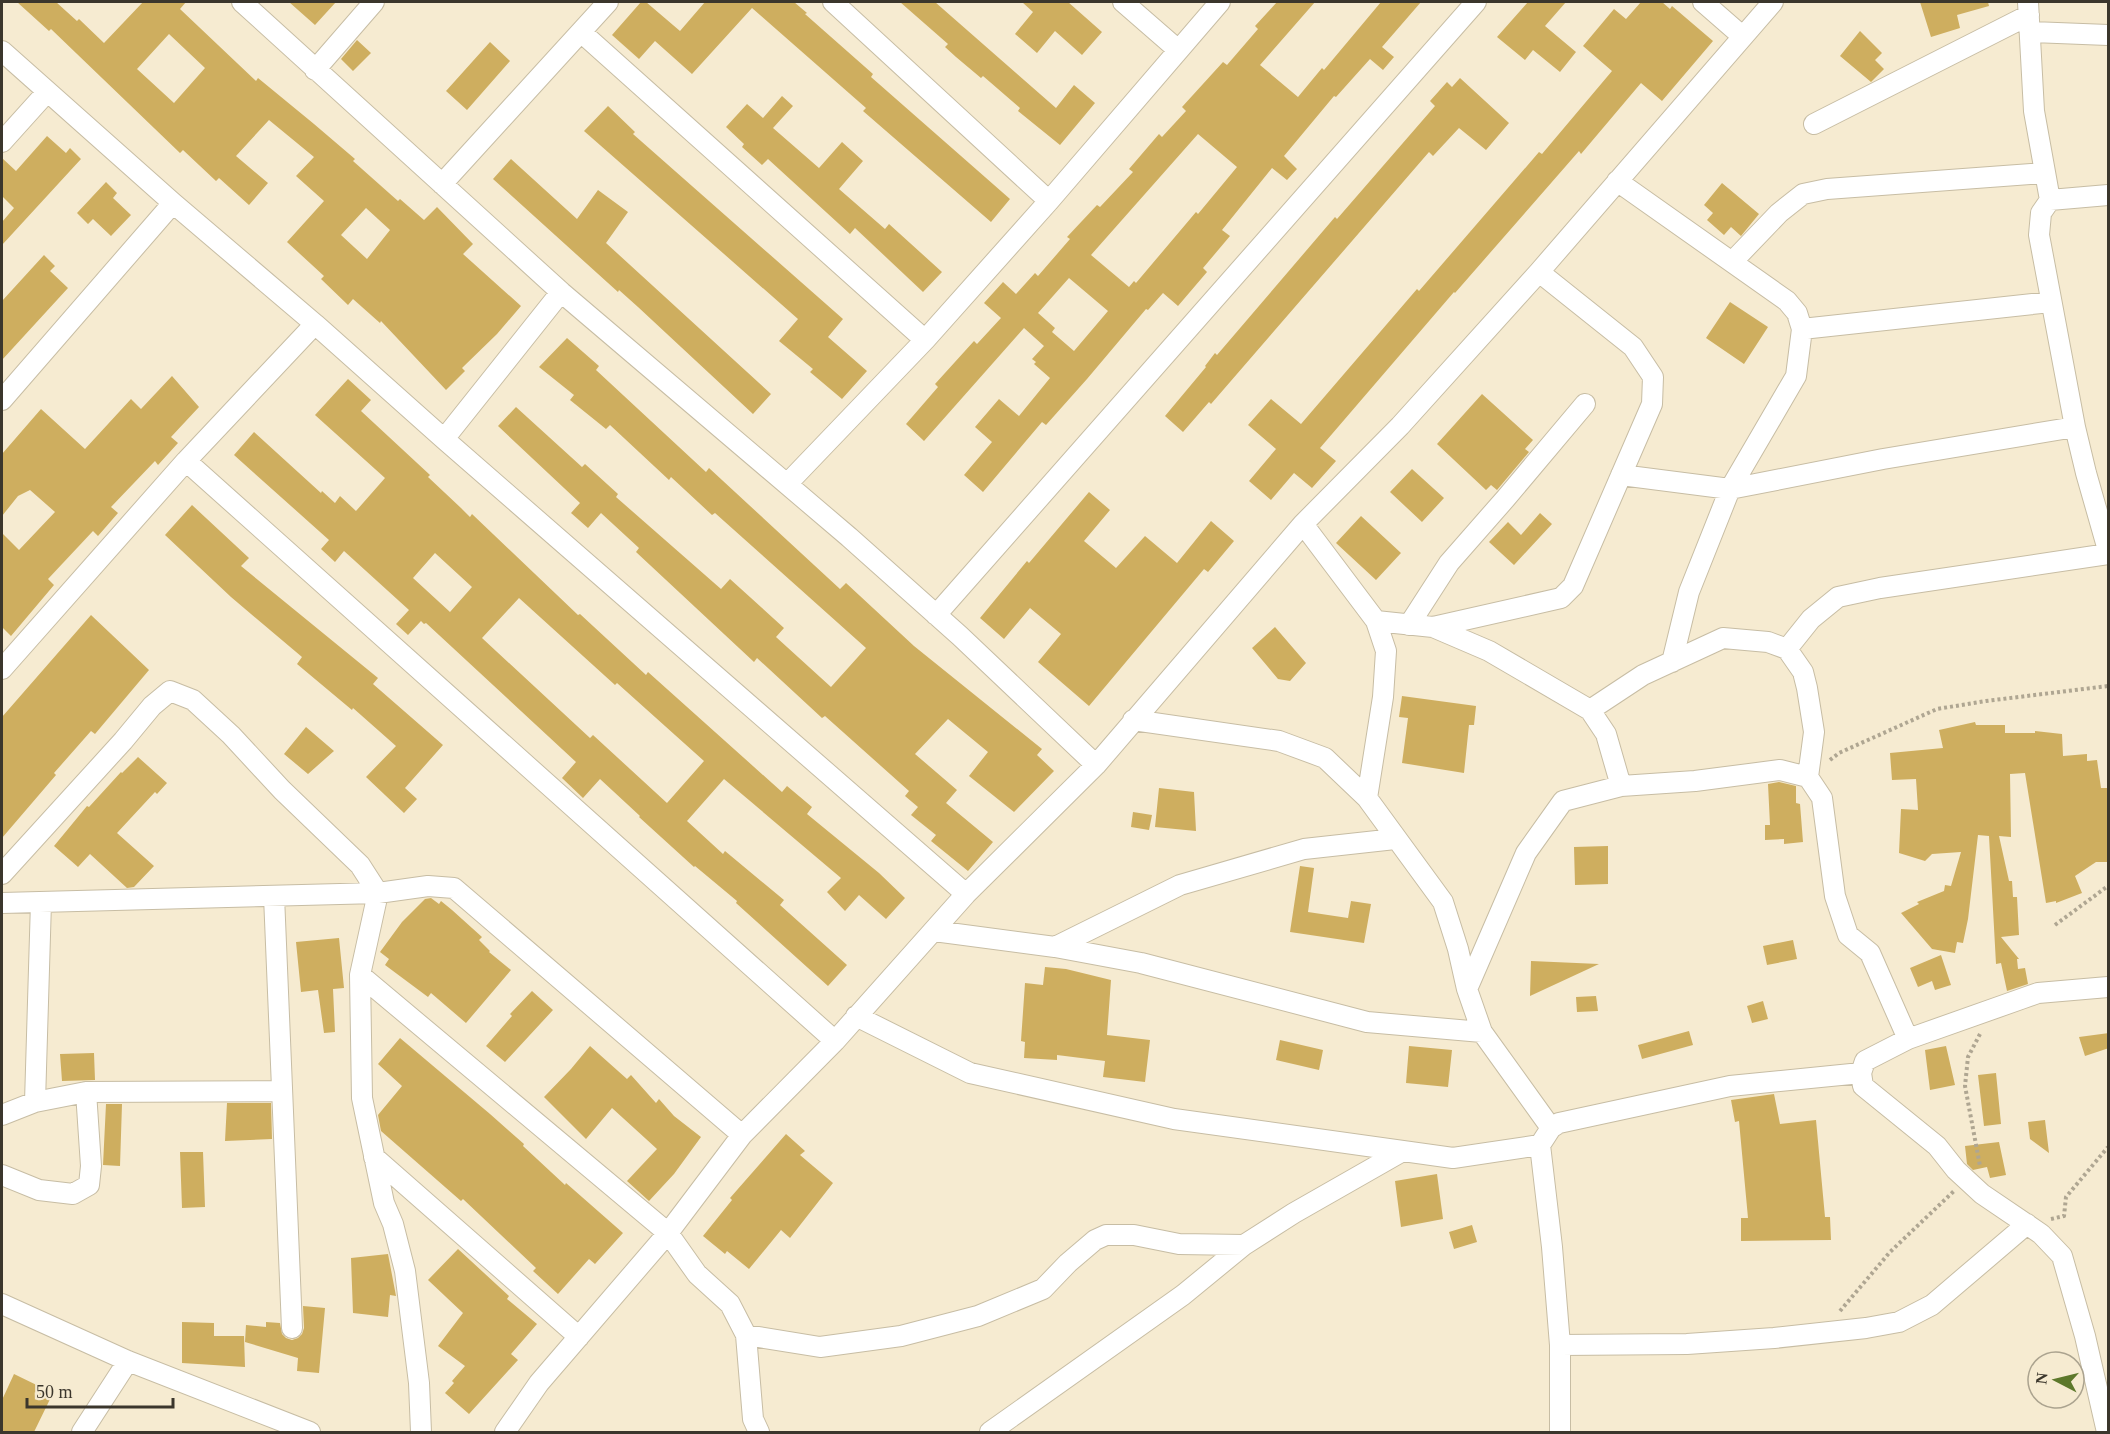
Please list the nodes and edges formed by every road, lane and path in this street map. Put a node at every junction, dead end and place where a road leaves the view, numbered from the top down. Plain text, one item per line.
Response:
1 (242, 2) edge
2 (374, 2) edge
3 (608, 2) edge
4 (832, 2) edge
5 (1123, 2) edge
6 (1220, 2) edge
7 (1476, 2) edge
8 (1703, 2) edge
9 (1773, 2) edge
10 (2029, 16) edge
11 (581, 32) junction
12 (2109, 35) edge
13 (1742, 36) junction
14 (1177, 50) junction
15 (2, 51) edge
16 (315, 70) junction
17 (47, 92) junction
18 (1814, 124) dead end
19 (2, 142) edge
20 (2045, 173) junction
21 (1617, 181) junction
22 (442, 184) junction
23 (2109, 195) edge
24 (2050, 200) junction
25 (1049, 201) junction
26 (173, 203) junction
27 (1732, 262) junction
28 (1539, 272) junction
29 (561, 292) junction
30 (2051, 302) junction
31 (315, 324) junction
32 (1802, 329) junction
33 (925, 340) junction
34 (2, 400) edge
35 (1585, 404) dead end
36 (2075, 427) junction
37 (444, 439) junction
38 (186, 461) junction
39 (1621, 475) junction
40 (787, 484) junction
41 (1730, 489) junction
42 (1303, 524) junction
43 (2109, 552) edge
44 (936, 615) junction
45 (1376, 621) junction
46 (1409, 625) junction
47 (1433, 627) junction
48 (1787, 649) junction
49 (1672, 662) junction
50 (2, 669) edge
51 (2109, 686) edge
52 (1590, 710) junction
53 (1133, 720) junction
54 (1096, 765) junction
55 (1808, 777) junction
56 (1621, 786) junction
57 (1366, 798) junction
58 (1395, 838) junction
59 (2, 874) edge
60 (2109, 886) edge
61 (378, 893) junction
62 (966, 894) junction
63 (274, 896) junction
64 (41, 902) junction
65 (2, 903) edge
66 (2055, 925) dead end
67 (934, 931) junction
68 (1055, 947) junction
69 (360, 975) junction
70 (2109, 987) edge
71 (1467, 989) junction
72 (856, 1016) junction
73 (1982, 1029) dead end
74 (1482, 1032) junction
75 (1908, 1039) junction
76 (835, 1041) junction
77 (1861, 1073) junction
78 (282, 1091) junction
79 (86, 1092) junction
80 (35, 1102) junction
81 (2, 1115) edge
82 (742, 1136) junction
83 (1546, 1137) junction
84 (2109, 1147) edge
85 (1401, 1152) junction
86 (374, 1157) junction
87 (2, 1175) edge
88 (1966, 1179) junction
89 (1982, 1194) junction
90 (2027, 1224) junction
91 (668, 1233) junction
92 (1244, 1245) junction
93 (2, 1304) edge
94 (292, 1328) dead end
95 (1827, 1332) junction
96 (747, 1335) junction
97 (579, 1337) junction
98 (1560, 1345) junction
99 (128, 1361) junction
100 (82, 1432) edge
101 (310, 1432) edge
102 (421, 1432) edge
103 (505, 1432) edge
104 (759, 1432) edge
105 (990, 1432) edge
106 (1560, 1432) edge
107 (2107, 1432) edge

1 - 16 street
2 - 16 street
3 - 11 street
4 - 25 street
5 - 14 street
6 - 14 street
7 - 44 street
8 - 13 street
9 - 13 street
10 - 12 street
10 - 18 street
10 - 20 street
11 - 22 street
11 - 33 street
13 - 21 street
14 - 25 street
15 - 17 street
16 - 22 street
17 - 19 street
17 - 26 street
20 - 24 street
20 - 27 street
21 - 27 street
21 - 28 street
22 - 29 street
23 - 24 street
24 - 30 street
25 - 33 street
26 - 31 street
26 - 34 street
27 - 32 street
28 - 39 street
28 - 42 street
29 - 37 street
29 - 40 street
30 - 32 street
30 - 36 street
31 - 37 street
31 - 38 street
32 - 41 street
33 - 40 street
35 - 46 street
36 - 41 street
36 - 43 street
37 - 62 street
38 - 50 street
38 - 76 street
39 - 41 street
39 - 47 street
40 - 44 street
41 - 49 street
42 - 45 street
42 - 53 street
43 - 48 street
44 - 54 street
45 - 46 street
45 - 57 street
46 - 47 street
47 - 52 street
48 - 49 street
48 - 55 street
49 - 52 street
51 - 55 path
52 - 56 street
53 - 54 street
53 - 57 street
54 - 62 street
55 - 56 street
55 - 75 street
56 - 71 street
57 - 58 street
58 - 68 street
58 - 71 street
59 - 61 street
60 - 66 path
61 - 63 street
61 - 69 street
61 - 82 street
62 - 67 street
63 - 64 street
63 - 78 street
64 - 65 street
64 - 80 street
67 - 68 street
67 - 72 street
68 - 74 street
69 - 86 street
69 - 91 street
70 - 75 street
71 - 74 street
72 - 76 street
72 - 85 street
73 - 89 path
74 - 83 street
75 - 77 street
76 - 82 street
77 - 83 street
77 - 88 street
78 - 79 street
78 - 94 street
79 - 80 street
79 - 87 street
80 - 81 street
82 - 91 street
83 - 85 street
83 - 98 street
84 - 90 path
85 - 92 street
86 - 97 street
86 - 102 street
88 - 89 street
88 - 95 path
89 - 90 street
90 - 95 street
90 - 107 street
91 - 96 street
91 - 97 street
92 - 96 street
92 - 105 street
93 - 99 street
95 - 98 street
96 - 104 street
97 - 103 street
98 - 106 street
99 - 100 street
99 - 101 street

